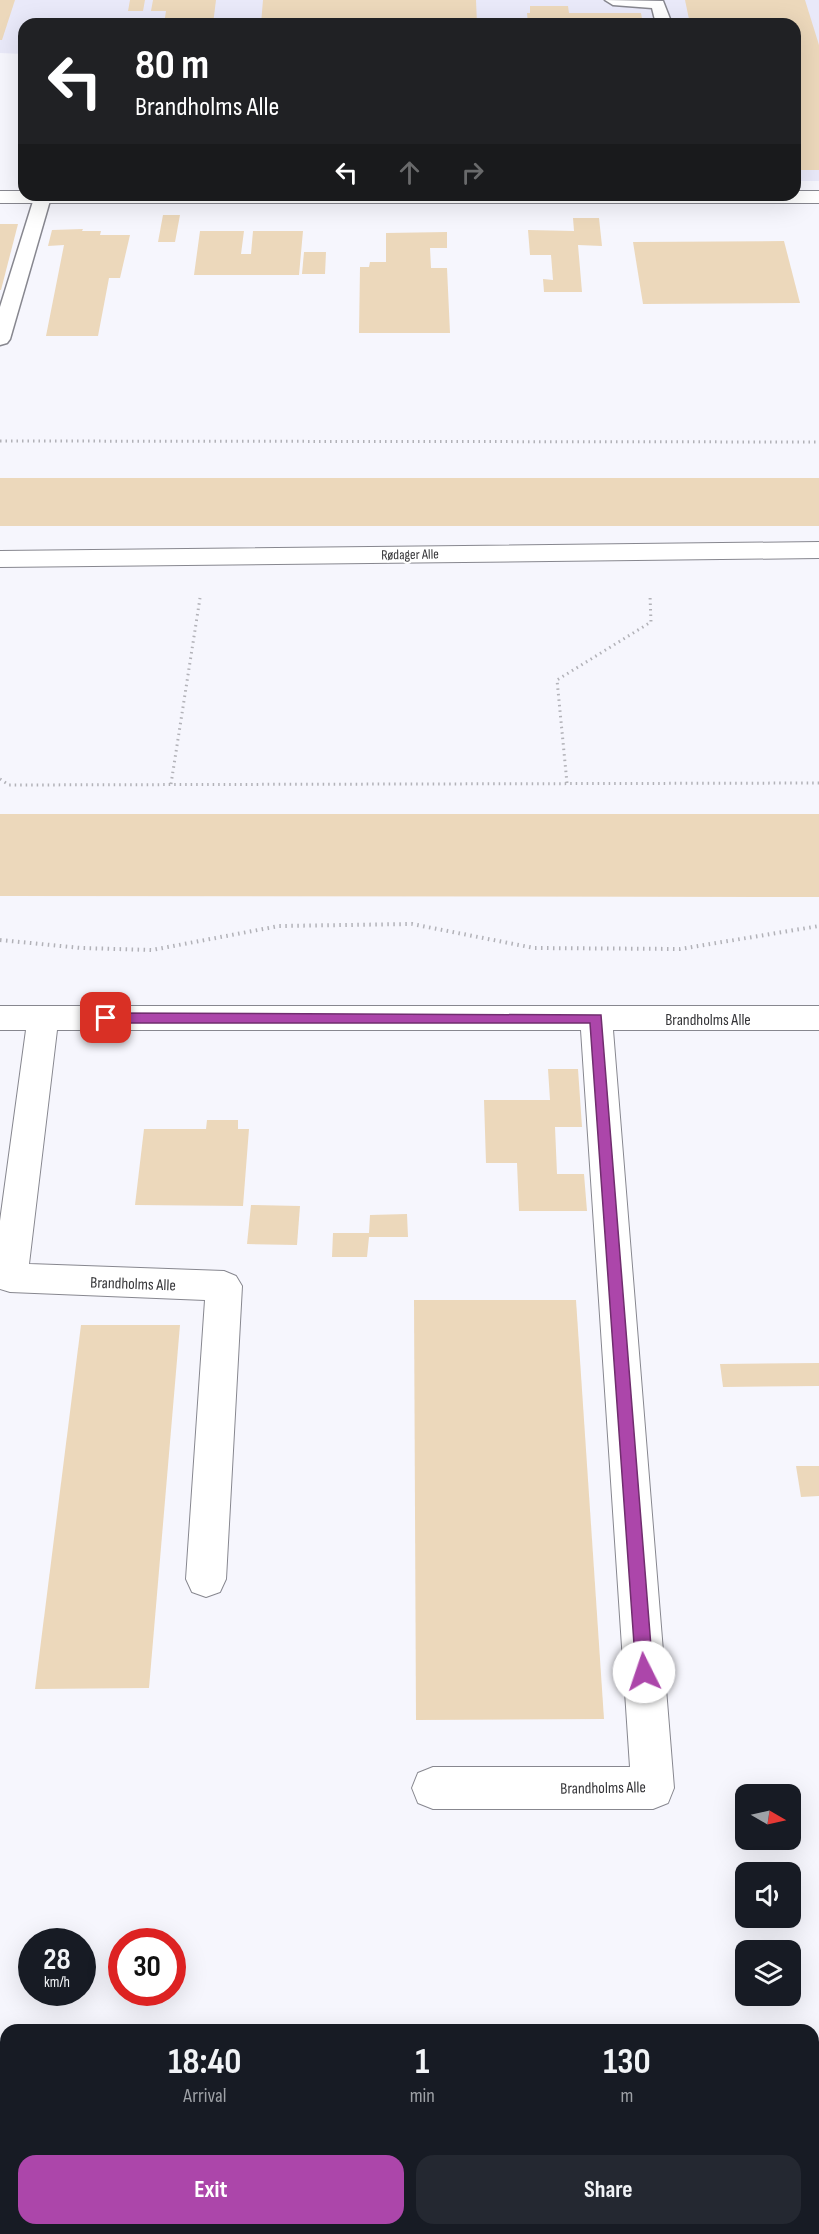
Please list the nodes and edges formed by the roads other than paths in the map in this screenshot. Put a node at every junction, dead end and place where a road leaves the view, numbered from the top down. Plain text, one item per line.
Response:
1 (613, 0) edge
2 (662, 18) edge
3 (0, 197) edge
4 (18, 197) edge
5 (801, 197) edge
6 (819, 197) edge
7 (41, 201) edge
8 (0, 339) edge
9 (819, 550) edge
10 (0, 558) edge
11 (0, 1018) edge
12 (43, 1018) junction
13 (819, 1018) edge
14 (596, 1019) junction
15 (206, 1579) dead end
16 (433, 1788) dead end

1 - 2 lane
3 - 4 street
5 - 6 street
7 - 8 lane
9 - 10 street, Rødager Alle
11 - 12 street, Brandholms Alle
12 - 14 street, Brandholms Alle
12 - 15 street, Brandholms Alle
13 - 14 street, Brandholms Alle
14 - 16 street, Brandholms Alle

